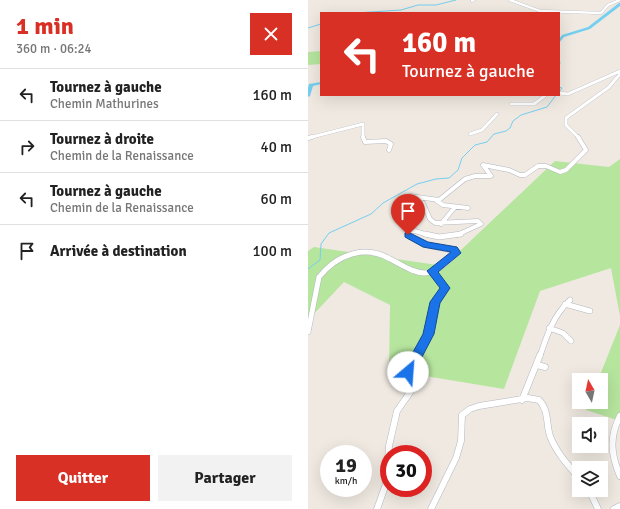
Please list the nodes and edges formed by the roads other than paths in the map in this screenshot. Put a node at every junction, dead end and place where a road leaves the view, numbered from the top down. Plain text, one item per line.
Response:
1 (510, 0) edge
2 (619, 0) edge
3 (612, 1) edge
4 (545, 12) edge
5 (560, 12) edge
6 (620, 71) edge
7 (620, 74) edge
8 (560, 93) edge
9 (545, 96) edge
10 (511, 104) dead end
11 (497, 114) dead end
12 (470, 134) dead end
13 (308, 138) edge
14 (389, 150) dead end
15 (437, 201) junction
16 (455, 207) junction
17 (468, 208) dead end
18 (441, 224) junction
19 (432, 271) junction
20 (590, 311) dead end
21 (549, 328) junction
22 (308, 332) edge
23 (571, 341) dead end
24 (537, 365) junction
25 (545, 367) dead end
26 (522, 400) junction
27 (620, 416) edge
28 (572, 470) edge
29 (620, 476) edge
30 (592, 497) edge
31 (620, 506) edge
32 (377, 509) edge
33 (431, 509) edge
34 (598, 509) edge
35 (614, 509) edge

1 - 4 street
2 - 3 street
3 - 5 street
6 - 8 street
7 - 15 street
9 - 10 street
11 - 12 street
13 - 14 street
15 - 16 street
15 - 18 street
16 - 17 street
16 - 18 street
18 - 19 street
19 - 22 street
19 - 32 street
20 - 21 street
21 - 23 street
21 - 24 street
24 - 25 street
24 - 26 street
26 - 28 street
26 - 33 street
27 - 29 street
30 - 34 street
31 - 35 street

